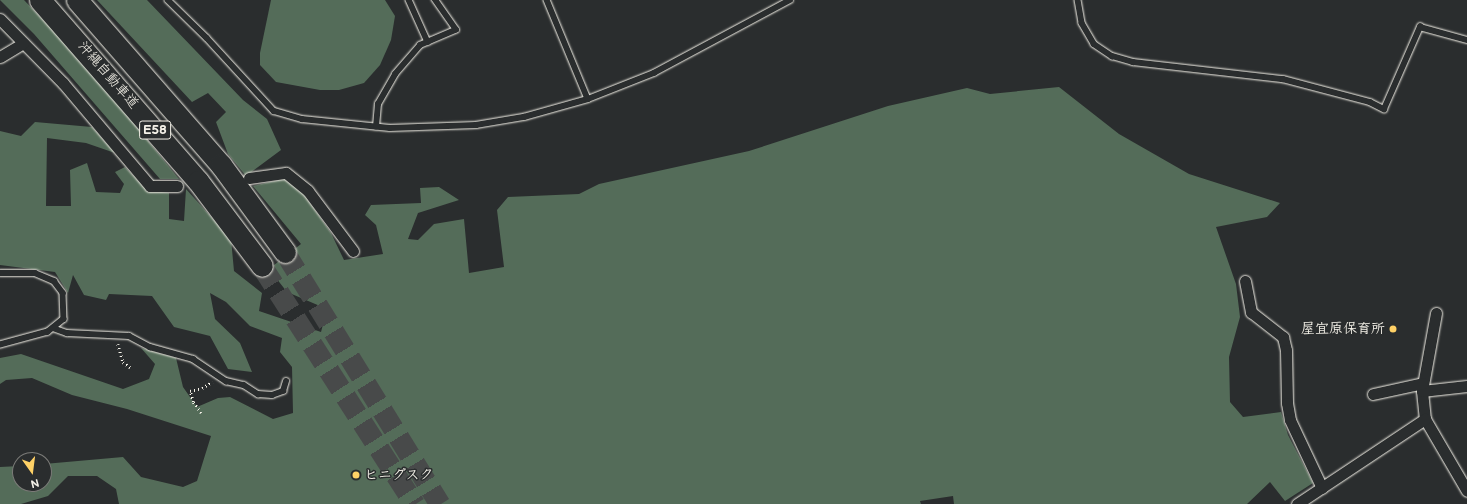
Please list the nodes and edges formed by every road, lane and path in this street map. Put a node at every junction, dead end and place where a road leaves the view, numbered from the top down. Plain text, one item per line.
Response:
1 (40, 0) edge
2 (77, 0) edge
3 (168, 0) edge
4 (410, 0) edge
5 (435, 0) edge
6 (547, 0) edge
7 (790, 0) edge
8 (1078, 0) edge
9 (0, 19) edge
10 (1467, 40) edge
11 (428, 42) junction
12 (23, 43) junction
13 (0, 57) edge
14 (588, 99) junction
15 (376, 127) junction
16 (249, 178) dead end
17 (177, 186) dead end
18 (354, 251) dead end
19 (285, 252) tunnel mouth
20 (262, 266) tunnel mouth
21 (0, 273) edge
22 (1245, 281) dead end
23 (1436, 313) dead end
24 (53, 328) junction
25 (116, 336) junction
26 (0, 345) edge
27 (130, 367) dead end
28 (216, 374) junction
29 (286, 381) dead end
30 (1467, 386) edge
31 (1423, 387) junction
32 (1372, 394) dead end
33 (201, 414) dead end
34 (1425, 419) junction
35 (1322, 488) junction
36 (1467, 491) edge
37 (1297, 504) edge

1 - 20 highway, 沖縄自動車道 / E58
2 - 19 highway, 沖縄自動車道 / E58
3 - 15 lane
4 - 11 lane
5 - 11 lane
6 - 14 lane
7 - 14 lane
8 - 10 lane
9 - 12 street
11 - 15 lane
12 - 13 street
12 - 17 street
14 - 15 lane
16 - 18 street
21 - 24 lane
22 - 35 street
23 - 31 street
24 - 25 lane
24 - 26 lane
25 - 27 path
25 - 28 lane
28 - 29 lane
28 - 33 path
30 - 31 street
31 - 32 street
31 - 34 street
34 - 35 street
34 - 36 street
35 - 37 street

